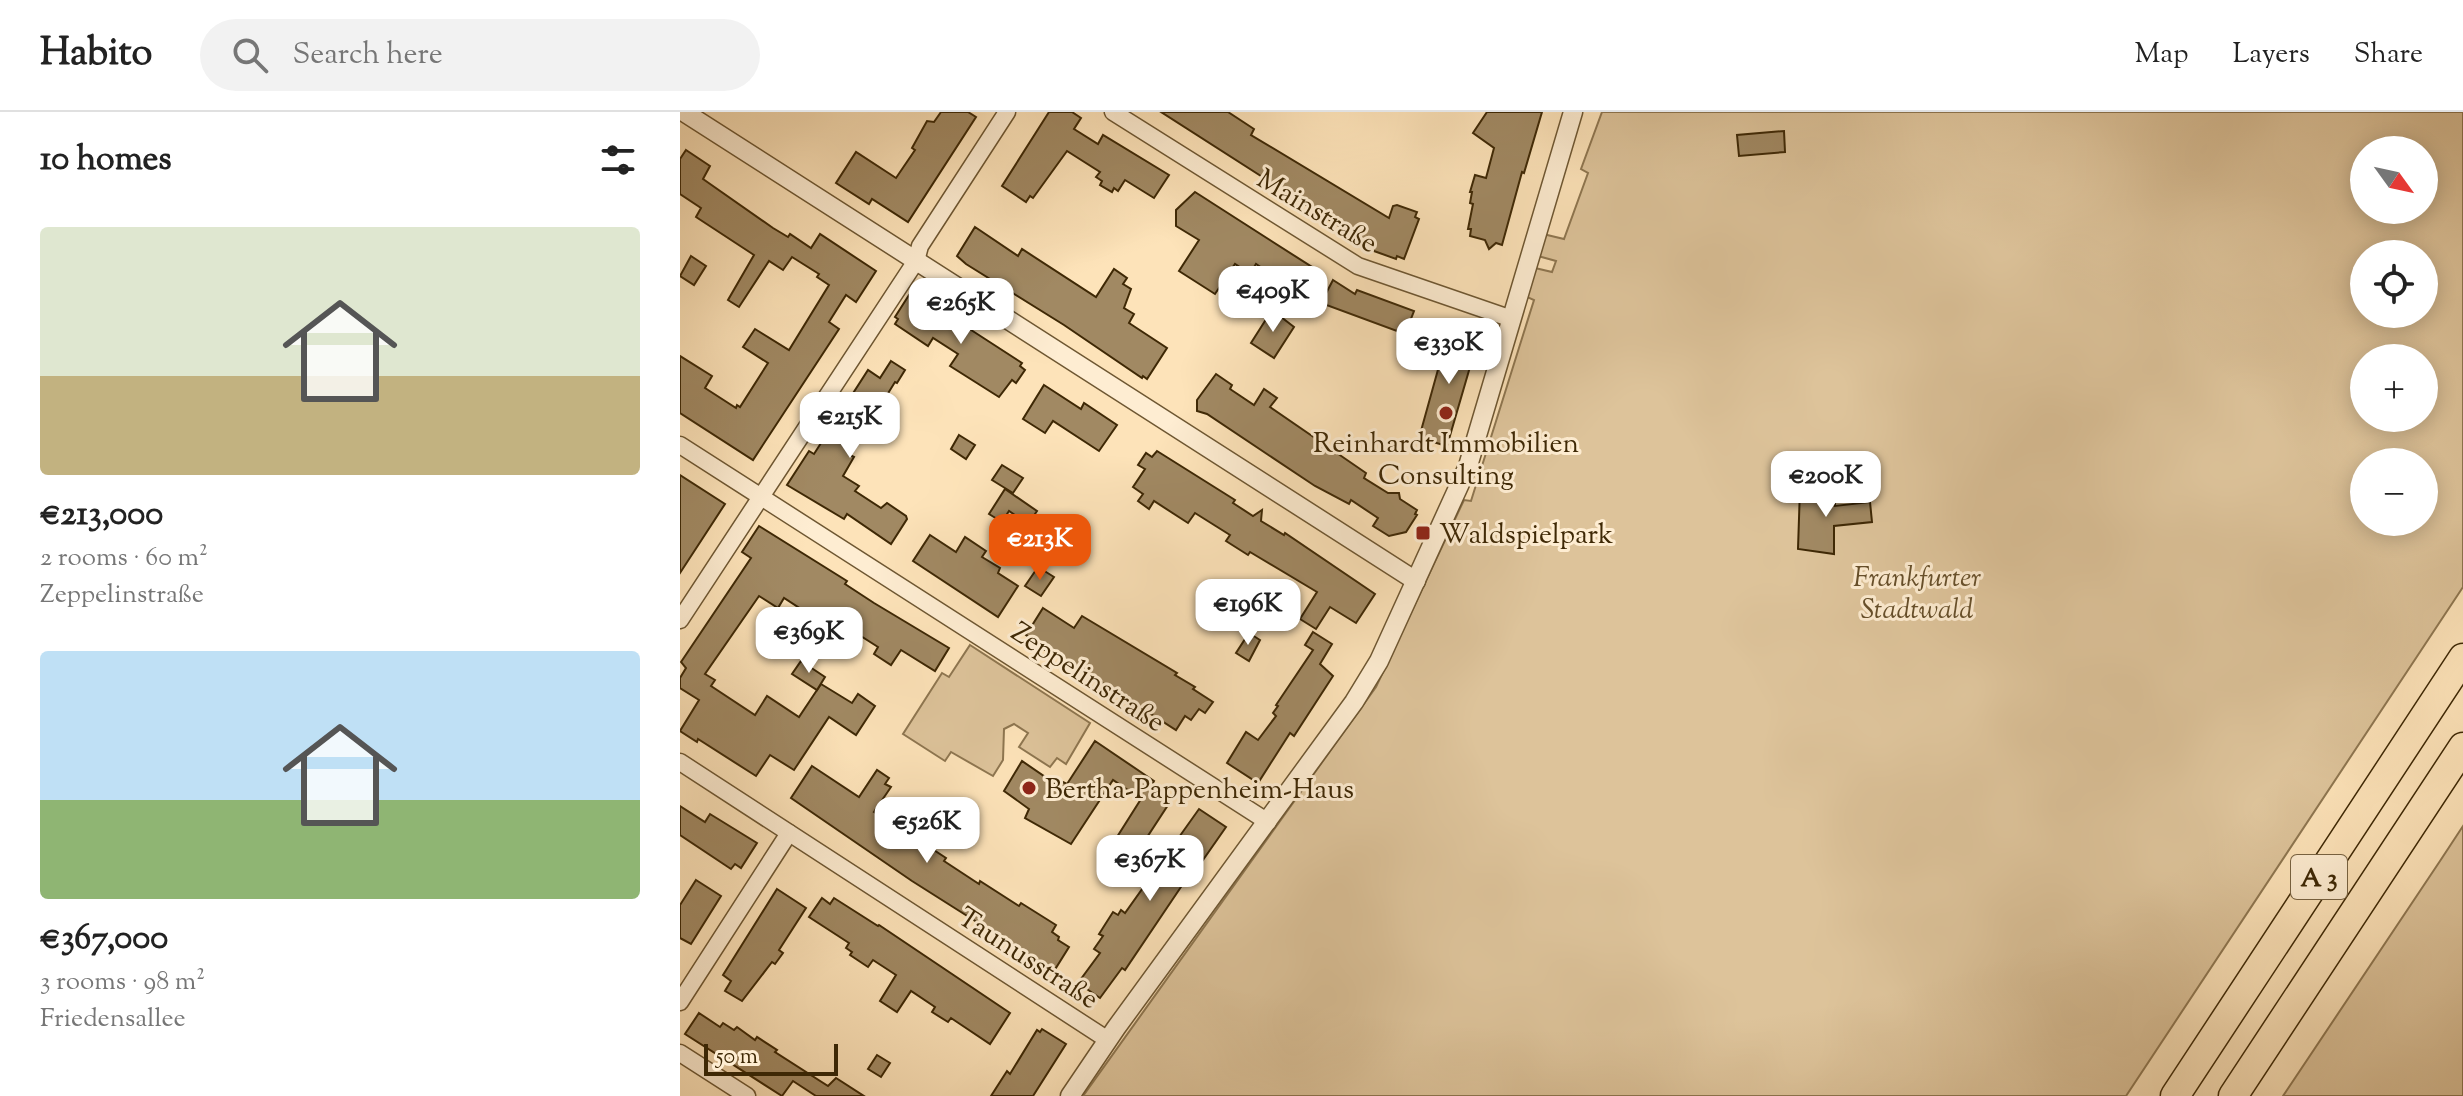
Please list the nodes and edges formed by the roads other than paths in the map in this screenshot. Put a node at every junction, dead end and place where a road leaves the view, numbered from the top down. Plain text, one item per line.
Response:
1 (684, 112) edge
2 (1007, 112) edge
3 (1113, 112) edge
4 (1573, 112) edge
5 (916, 261) junction
6 (1512, 319) junction
7 (680, 445) edge
8 (760, 496) junction
9 (1416, 581) junction
10 (680, 620) edge
11 (2463, 658) edge
12 (2463, 747) edge
13 (680, 762) edge
14 (1268, 822) junction
15 (789, 833) junction
16 (680, 1002) edge
17 (1108, 1040) junction
18 (680, 1053) edge
19 (747, 1096) edge
20 (1070, 1096) edge
21 (2175, 1096) edge
22 (2233, 1096) edge

1 - 5 street
2 - 5 street
3 - 6 street, Mainstraße
4 - 6 street
5 - 8 street
5 - 9 street
6 - 9 street
7 - 8 street, Zeppelinstraße
8 - 10 street
8 - 14 street, Zeppelinstraße
9 - 14 street
11 - 21 highway, A 3
12 - 22 highway, A 3
13 - 15 street, Taunusstraße
14 - 17 street
15 - 16 street
15 - 17 street, Taunusstraße
17 - 20 street
18 - 19 street

